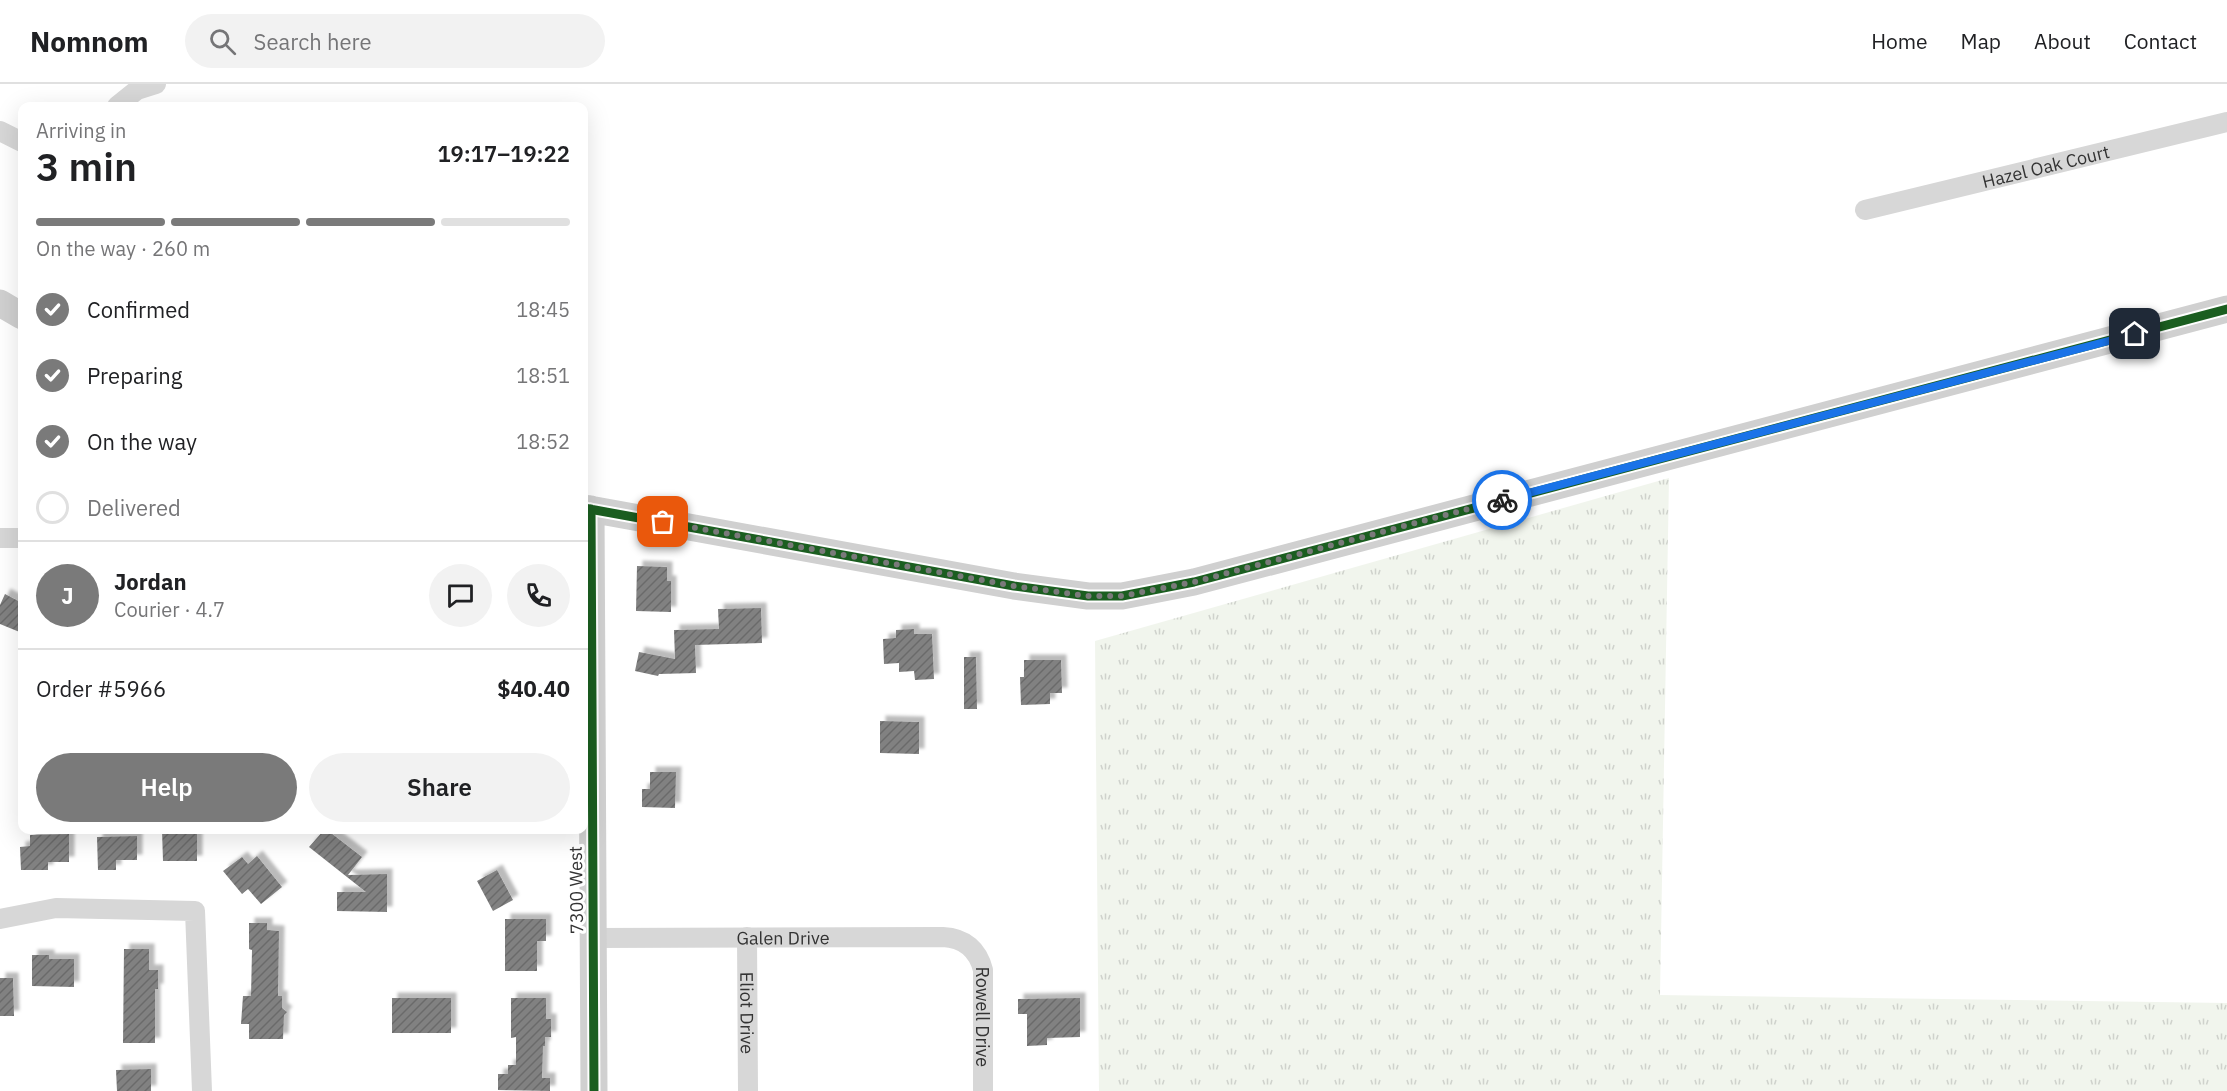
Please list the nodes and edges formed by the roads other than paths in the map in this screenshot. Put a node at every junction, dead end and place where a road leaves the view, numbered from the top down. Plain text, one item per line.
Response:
1 (156, 84) edge
2 (122, 102) edge
3 (2227, 122) edge
4 (0, 131) edge
5 (18, 140) edge
6 (1865, 210) dead end
7 (0, 303) edge
8 (2227, 309) edge
9 (18, 314) edge
10 (588, 508) edge
11 (0, 538) edge
12 (18, 538) edge
13 (588, 580) edge
14 (0, 919) edge
15 (747, 937) junction
16 (593, 938) junction
17 (971, 947) joint
18 (202, 1091) edge
19 (594, 1091) edge
20 (748, 1091) edge
21 (983, 1091) edge

1 - 2 street
3 - 6 street, Hazel Oak Court
4 - 5 street
7 - 9 main road
8 - 10 main road
11 - 12 street
13 - 16 main road, 7300 West
14 - 18 street
15 - 16 street, Galen Drive
15 - 17 street, Galen Drive
15 - 20 street, Eliot Drive
16 - 19 main road, 7300 West
17 - 21 street, Rowell Drive

